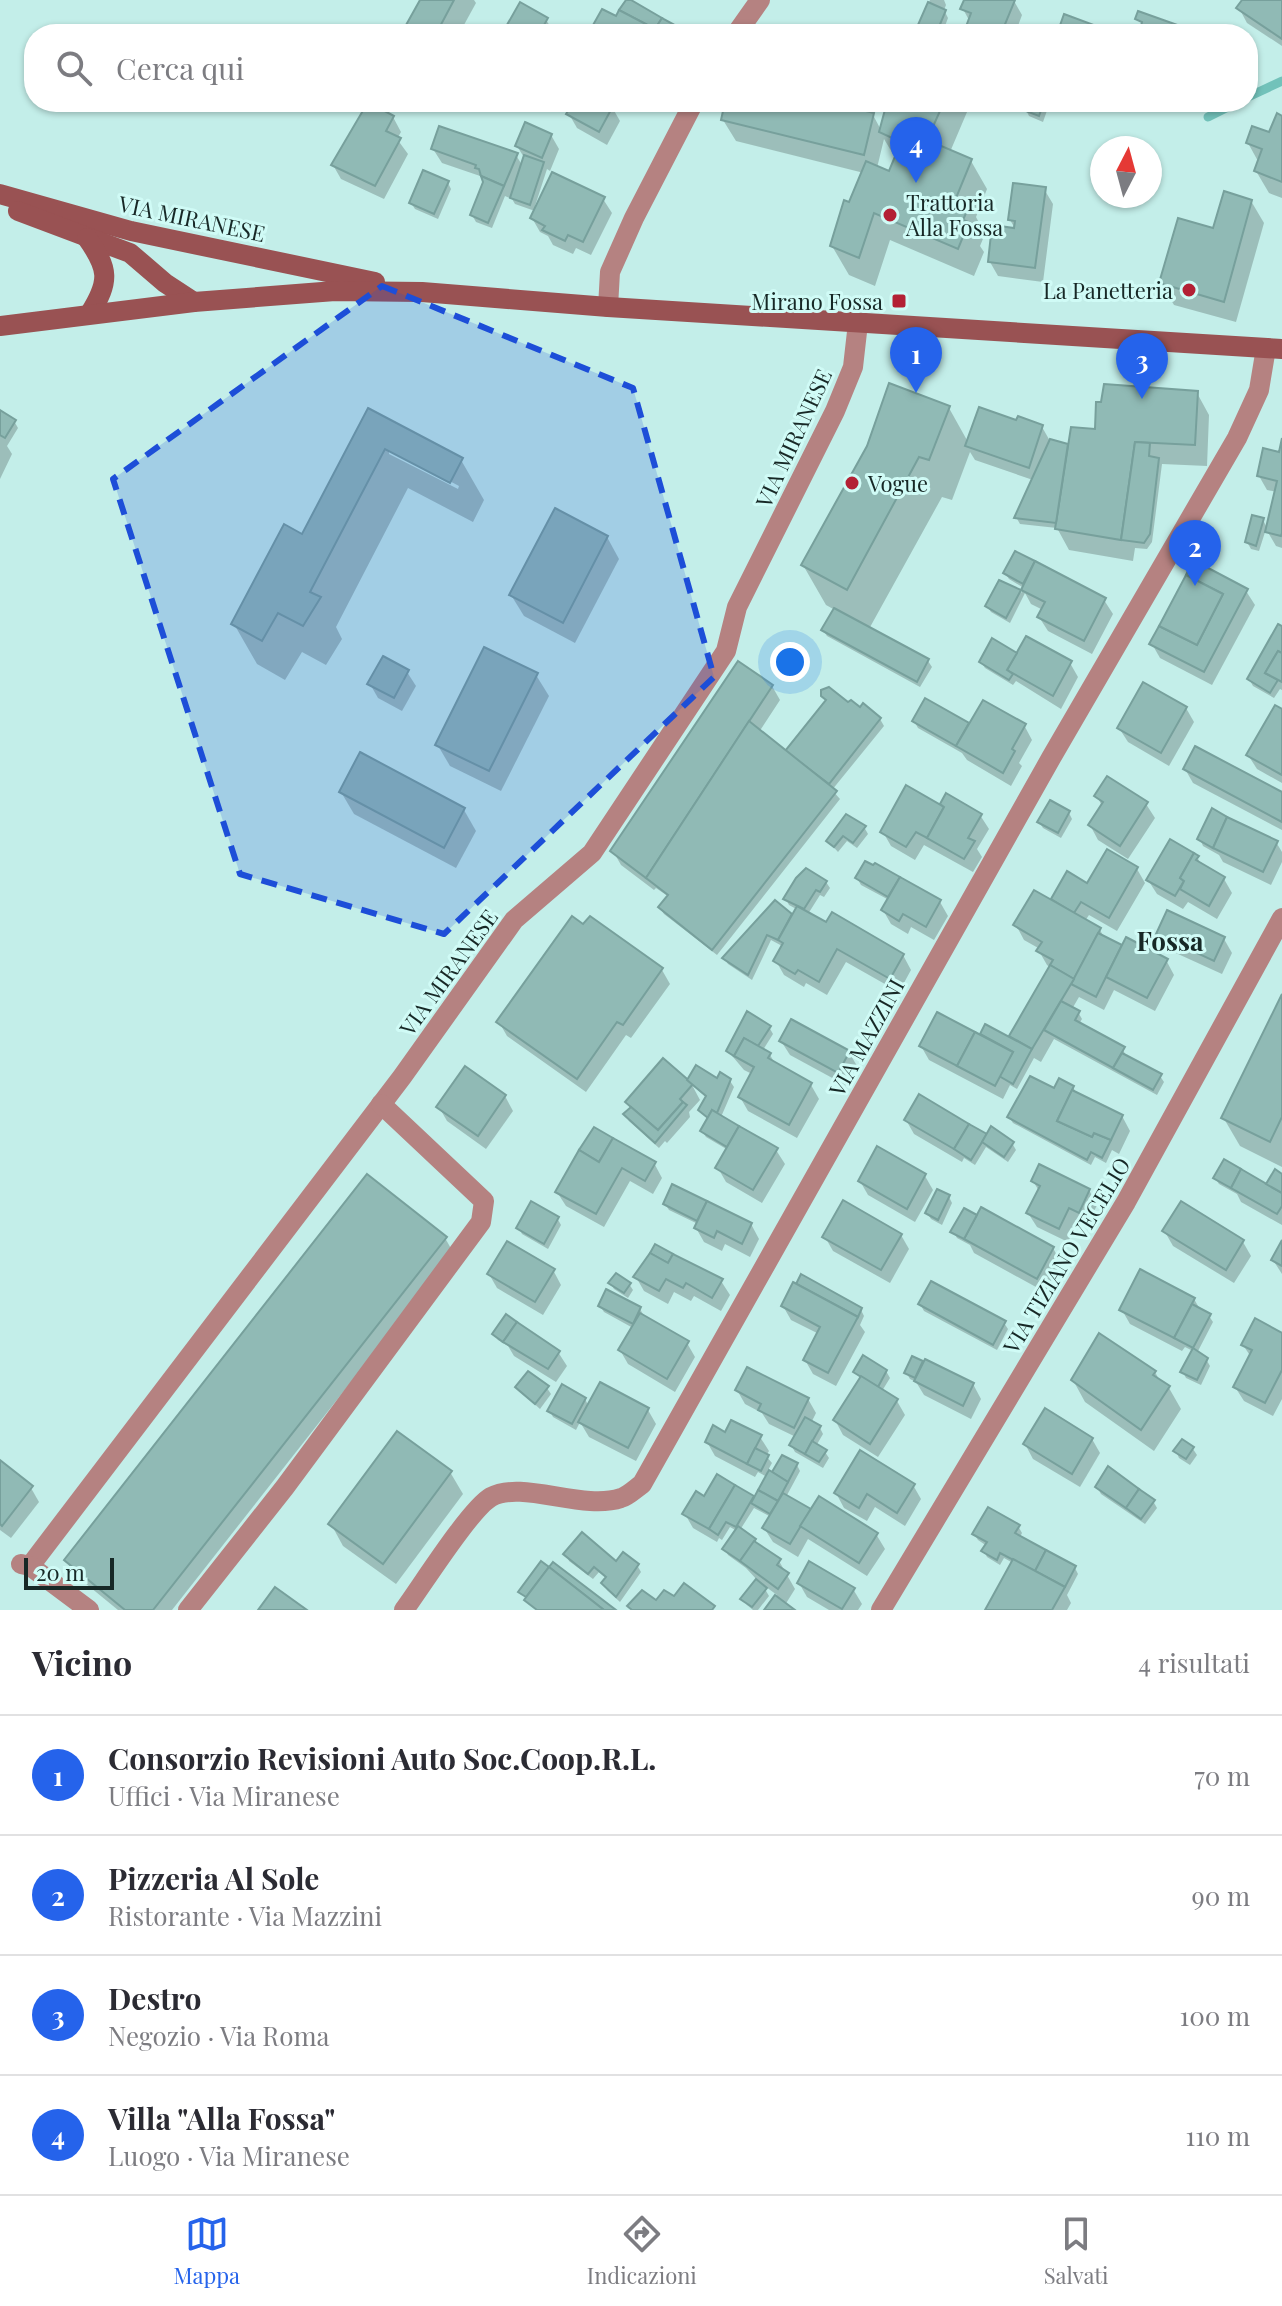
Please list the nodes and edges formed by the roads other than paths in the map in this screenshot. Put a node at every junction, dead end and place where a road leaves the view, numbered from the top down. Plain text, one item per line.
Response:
1 (760, 0) edge
2 (743, 24) edge
3 (689, 112) edge
4 (0, 194) edge
5 (0, 201) edge
6 (87, 238) junction
7 (422, 292) junction
8 (194, 302) junction
9 (608, 307) junction
10 (90, 313) junction
11 (858, 323) junction
12 (0, 326) edge
13 (1274, 349) edge
14 (1282, 918) edge
15 (381, 1104) junction
16 (89, 1610) edge
17 (188, 1610) edge
18 (404, 1610) edge
19 (881, 1610) edge

1 - 2 street
3 - 9 street
4 - 7 main road, VIA MIRANESE
5 - 6 main road, VIA MIRANESE
6 - 8 main road, VIA MIRANESE
6 - 10 main road
7 - 8 main road, VIA MIRANESE
7 - 9 main road, VIA MIRANESE
8 - 10 main road, VIA MIRANESE
9 - 11 main road, VIA MIRANESE
10 - 12 main road, VIA MIRANESE
11 - 13 main road, VIA MIRANESE
11 - 15 street, VIA MIRANESE
13 - 18 street, VIA MAZZINI
14 - 19 street, VIA TIZIANO VECELIO
15 - 16 street, VIA MIRANESE
15 - 17 street

